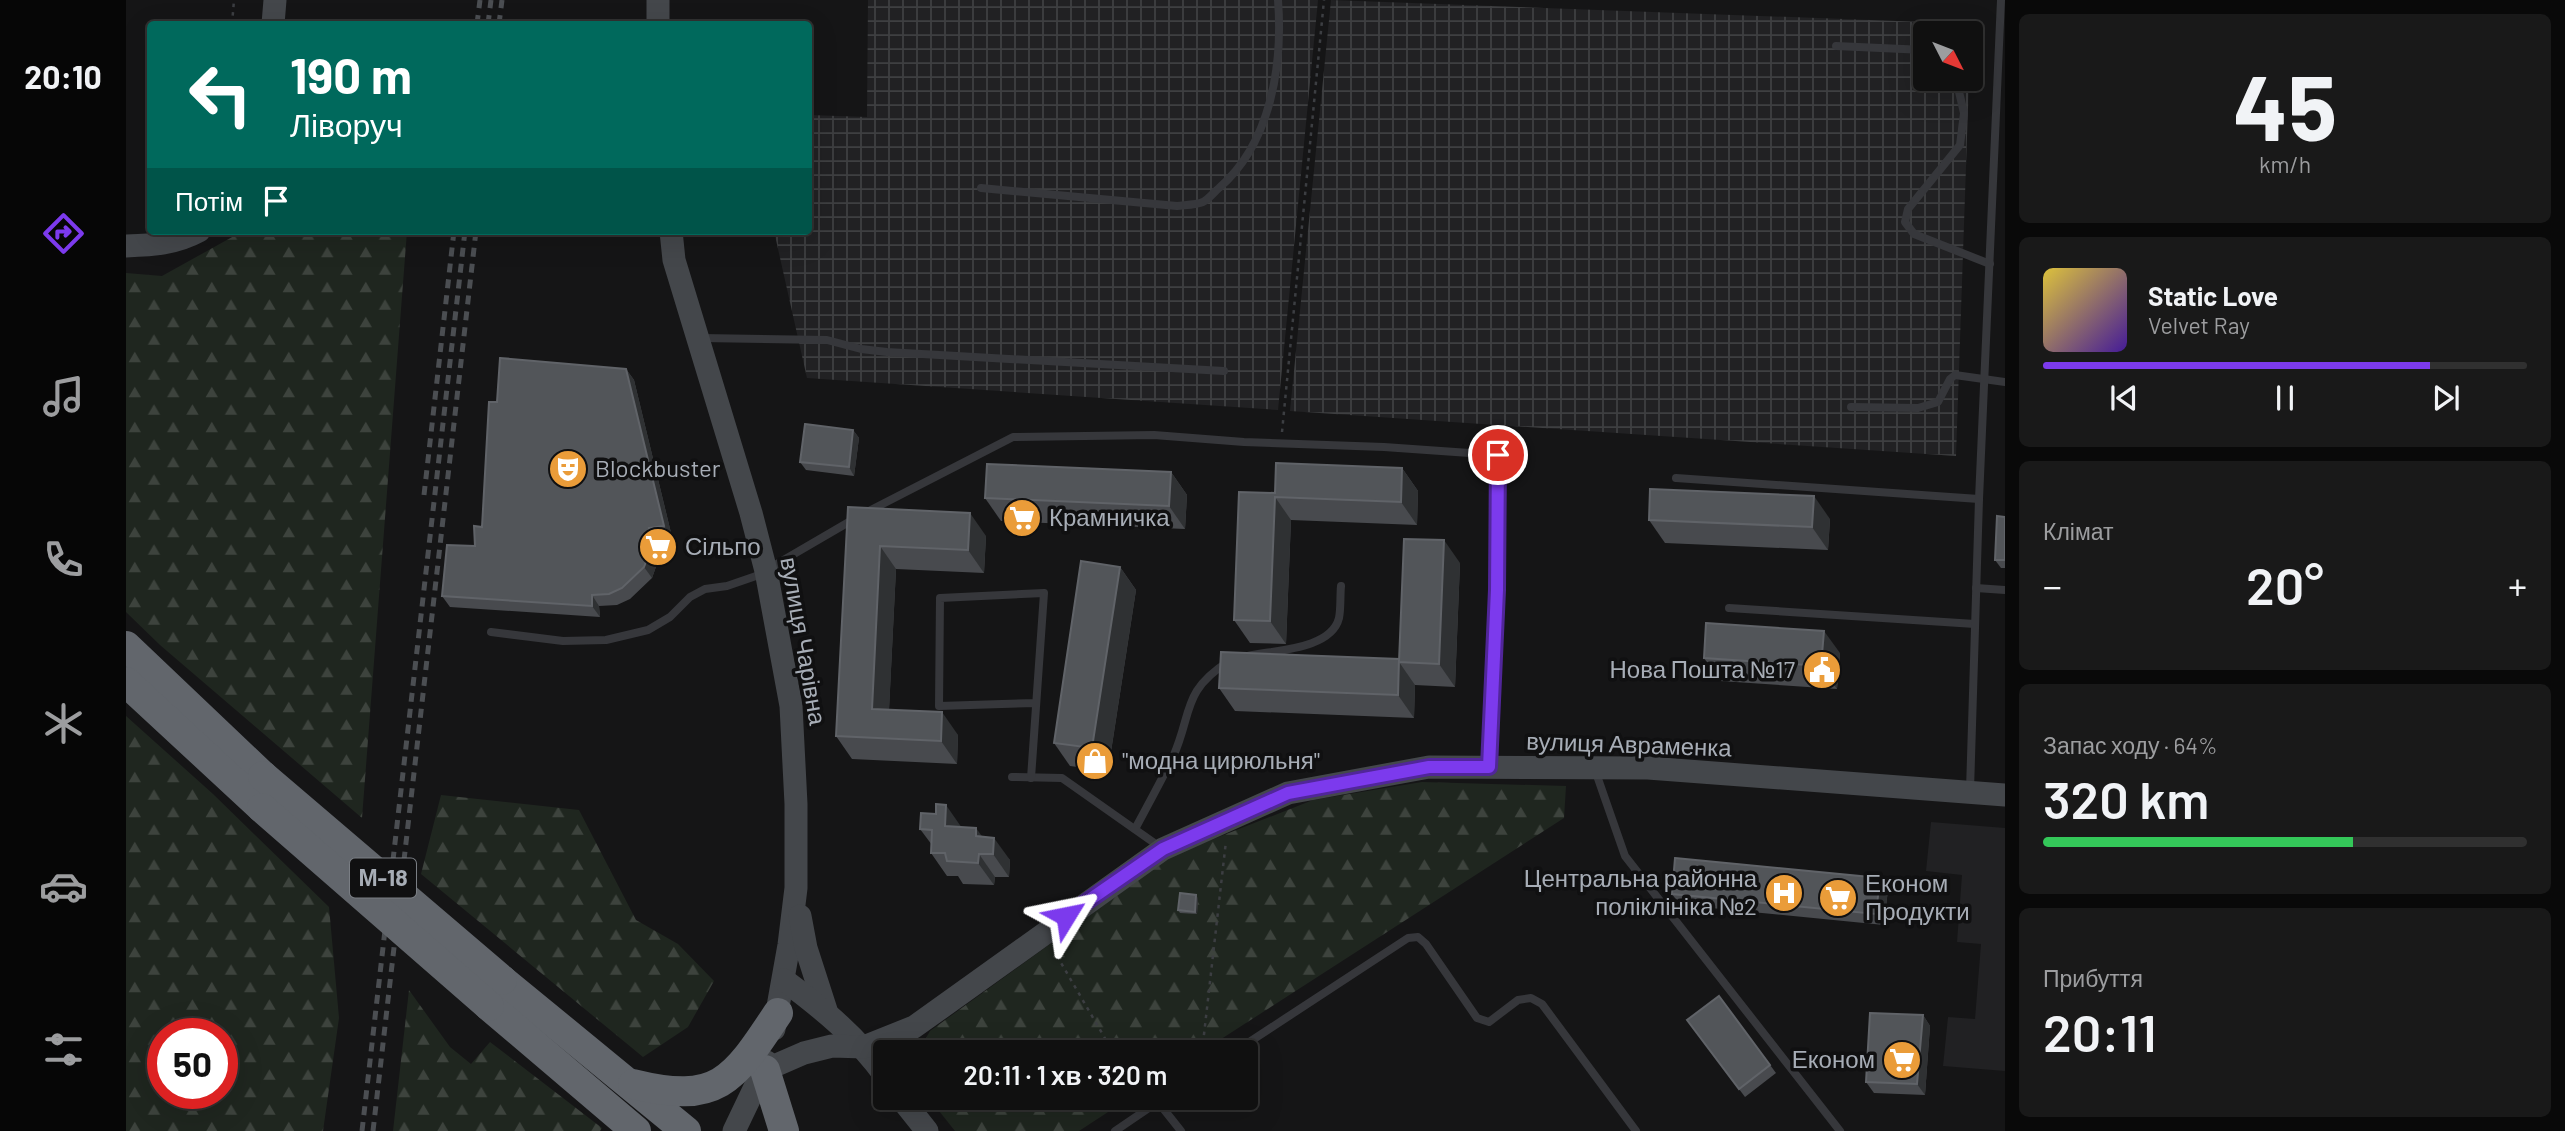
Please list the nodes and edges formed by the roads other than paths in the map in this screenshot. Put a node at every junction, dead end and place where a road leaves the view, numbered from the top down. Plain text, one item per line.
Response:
1 (275, 0) edge
2 (658, 0) edge
3 (1278, 0) edge
4 (2001, 0) edge
5 (272, 21) edge
6 (658, 21) edge
7 (1836, 46) dead end
8 (1913, 49) edge
9 (1959, 91) edge
10 (981, 188) dead end
11 (191, 235) edge
12 (671, 235) edge
13 (126, 246) edge
14 (1990, 264) junction
15 (698, 338) junction
16 (1224, 371) dead end
17 (1984, 381) junction
18 (2005, 382) edge
19 (1852, 407) dead end
20 (1676, 478) dead end
21 (1979, 499) junction
22 (766, 571) junction
23 (1341, 586) dead end
24 (1976, 588) junction
25 (2005, 590) edge
26 (1729, 608) dead end
27 (1975, 624) junction
28 (491, 632) dead end
29 (126, 646) edge
30 (126, 682) edge
31 (1036, 703) junction
32 (1489, 767) junction
33 (1594, 767) junction
34 (1012, 777) dead end
35 (1031, 778) junction
36 (1970, 793) junction
37 (2005, 796) edge
38 (1135, 830) junction
39 (1163, 849) junction
40 (796, 888) junction
41 (784, 980) junction
42 (1731, 991) junction
43 (496, 993) junction
44 (1721, 998) edge
45 (826, 1011) junction
46 (778, 1013) junction
47 (1252, 1040) edge
48 (864, 1047) junction
49 (873, 1059) edge
50 (765, 1070) junction
51 (629, 1084) junction
52 (910, 1110) edge
53 (1146, 1110) edge
54 (1167, 1110) edge
55 (636, 1131) edge
56 (685, 1131) edge
57 (734, 1131) edge
58 (784, 1131) edge
59 (927, 1131) edge
60 (1115, 1131) edge
61 (1181, 1131) edge
62 (1636, 1131) edge
63 (1840, 1131) edge

1 - 5 main road
2 - 6 main road
3 - 10 lane
4 - 14 lane
7 - 8 lane
9 - 14 lane
11 - 13 main road
12 - 15 main road, вулиця Чарівна
14 - 17 lane
15 - 16 lane
15 - 22 main road, вулиця Чарівна
17 - 18 lane
17 - 19 lane
17 - 21 lane
20 - 21 lane
21 - 24 lane
22 - 28 lane
22 - 32 lane
22 - 40 main road, вулиця Чарівна
23 - 38 lane
24 - 25 lane
24 - 27 lane
26 - 27 lane
27 - 36 lane
29 - 43 highway, М-18, bridge
30 - 43 highway, М-18, bridge
31 - 31 lane
31 - 35 lane
32 - 33 main road, вулиця Авраменка
32 - 39 main road, вулиця Авраменка
33 - 36 main road, вулиця Авраменка
33 - 42 lane
34 - 35 lane
35 - 38 lane
36 - 37 main road, вулиця Авраменка
38 - 39 lane
39 - 48 main road, вулиця Авраменка
40 - 41 main road, вулиця Чарівна
40 - 45 main road
41 - 45 main road
41 - 46 main road, вулиця Чарівна
42 - 44 lane
42 - 63 lane
43 - 51 highway, М-18
43 - 55 highway, М-18
45 - 48 main road
46 - 50 main road, вулиця Чарівна
46 - 51 highway
47 - 62 lane
48 - 49 main road
48 - 50 main road
50 - 57 main road, вулиця Чарівна
50 - 58 highway
51 - 56 highway, М-18
52 - 59 main road
53 - 60 lane
54 - 61 lane

